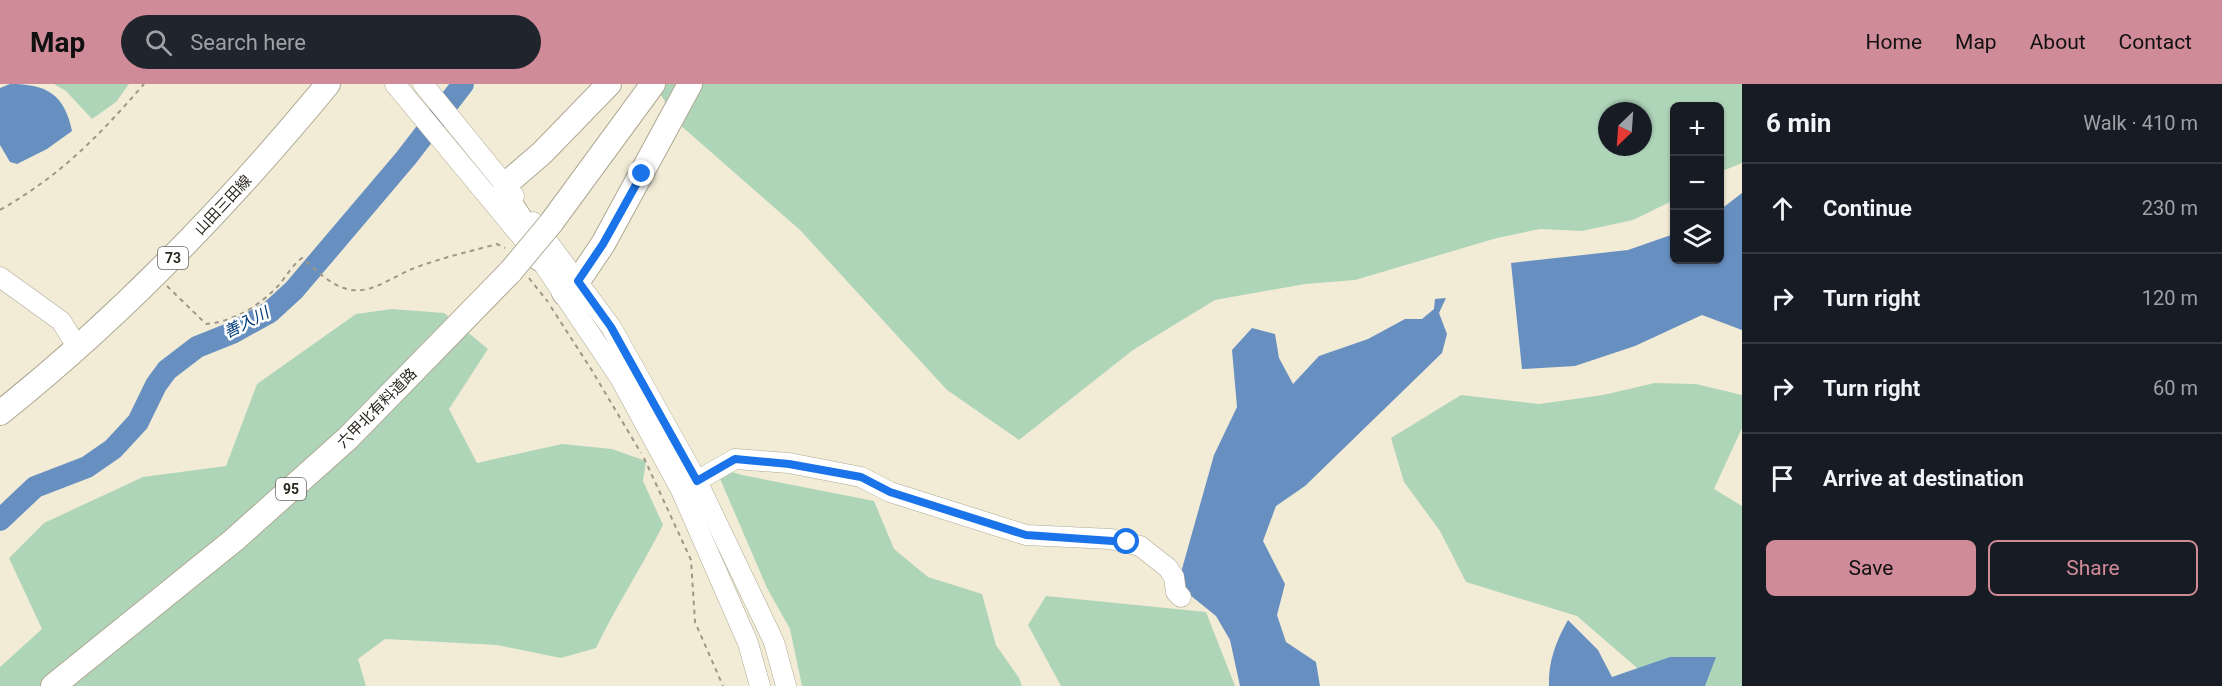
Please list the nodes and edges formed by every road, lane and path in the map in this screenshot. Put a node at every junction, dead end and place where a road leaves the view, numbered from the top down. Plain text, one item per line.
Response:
1 (144, 84) edge
2 (328, 84) edge
3 (394, 84) edge
4 (609, 84) edge
5 (653, 84) edge
6 (690, 84) edge
7 (428, 90) edge
8 (506, 184) junction
9 (0, 210) edge
10 (520, 263) junction
11 (156, 276) junction
12 (0, 277) edge
13 (571, 287) junction
14 (78, 348) junction
15 (0, 413) edge
16 (689, 486) junction
17 (1181, 597) dead end
18 (53, 686) edge
19 (723, 686) edge
20 (760, 686) edge
21 (786, 686) edge

1 - 9 path
2 - 11 main road, 山田三田線 / 73
3 - 10 street
4 - 8 main road
5 - 10 main road, 六甲北有料道路 / 95, bridge
6 - 13 main road
7 - 8 street
8 - 10 main road
8 - 13 street
10 - 11 path
10 - 13 street
10 - 18 main road, 六甲北有料道路 / 95
10 - 19 path
11 - 14 main road, 山田三田線 / 73
12 - 14 street
13 - 16 street
14 - 15 main road, 山田三田線 / 73
16 - 17 street
16 - 20 street
16 - 21 street

